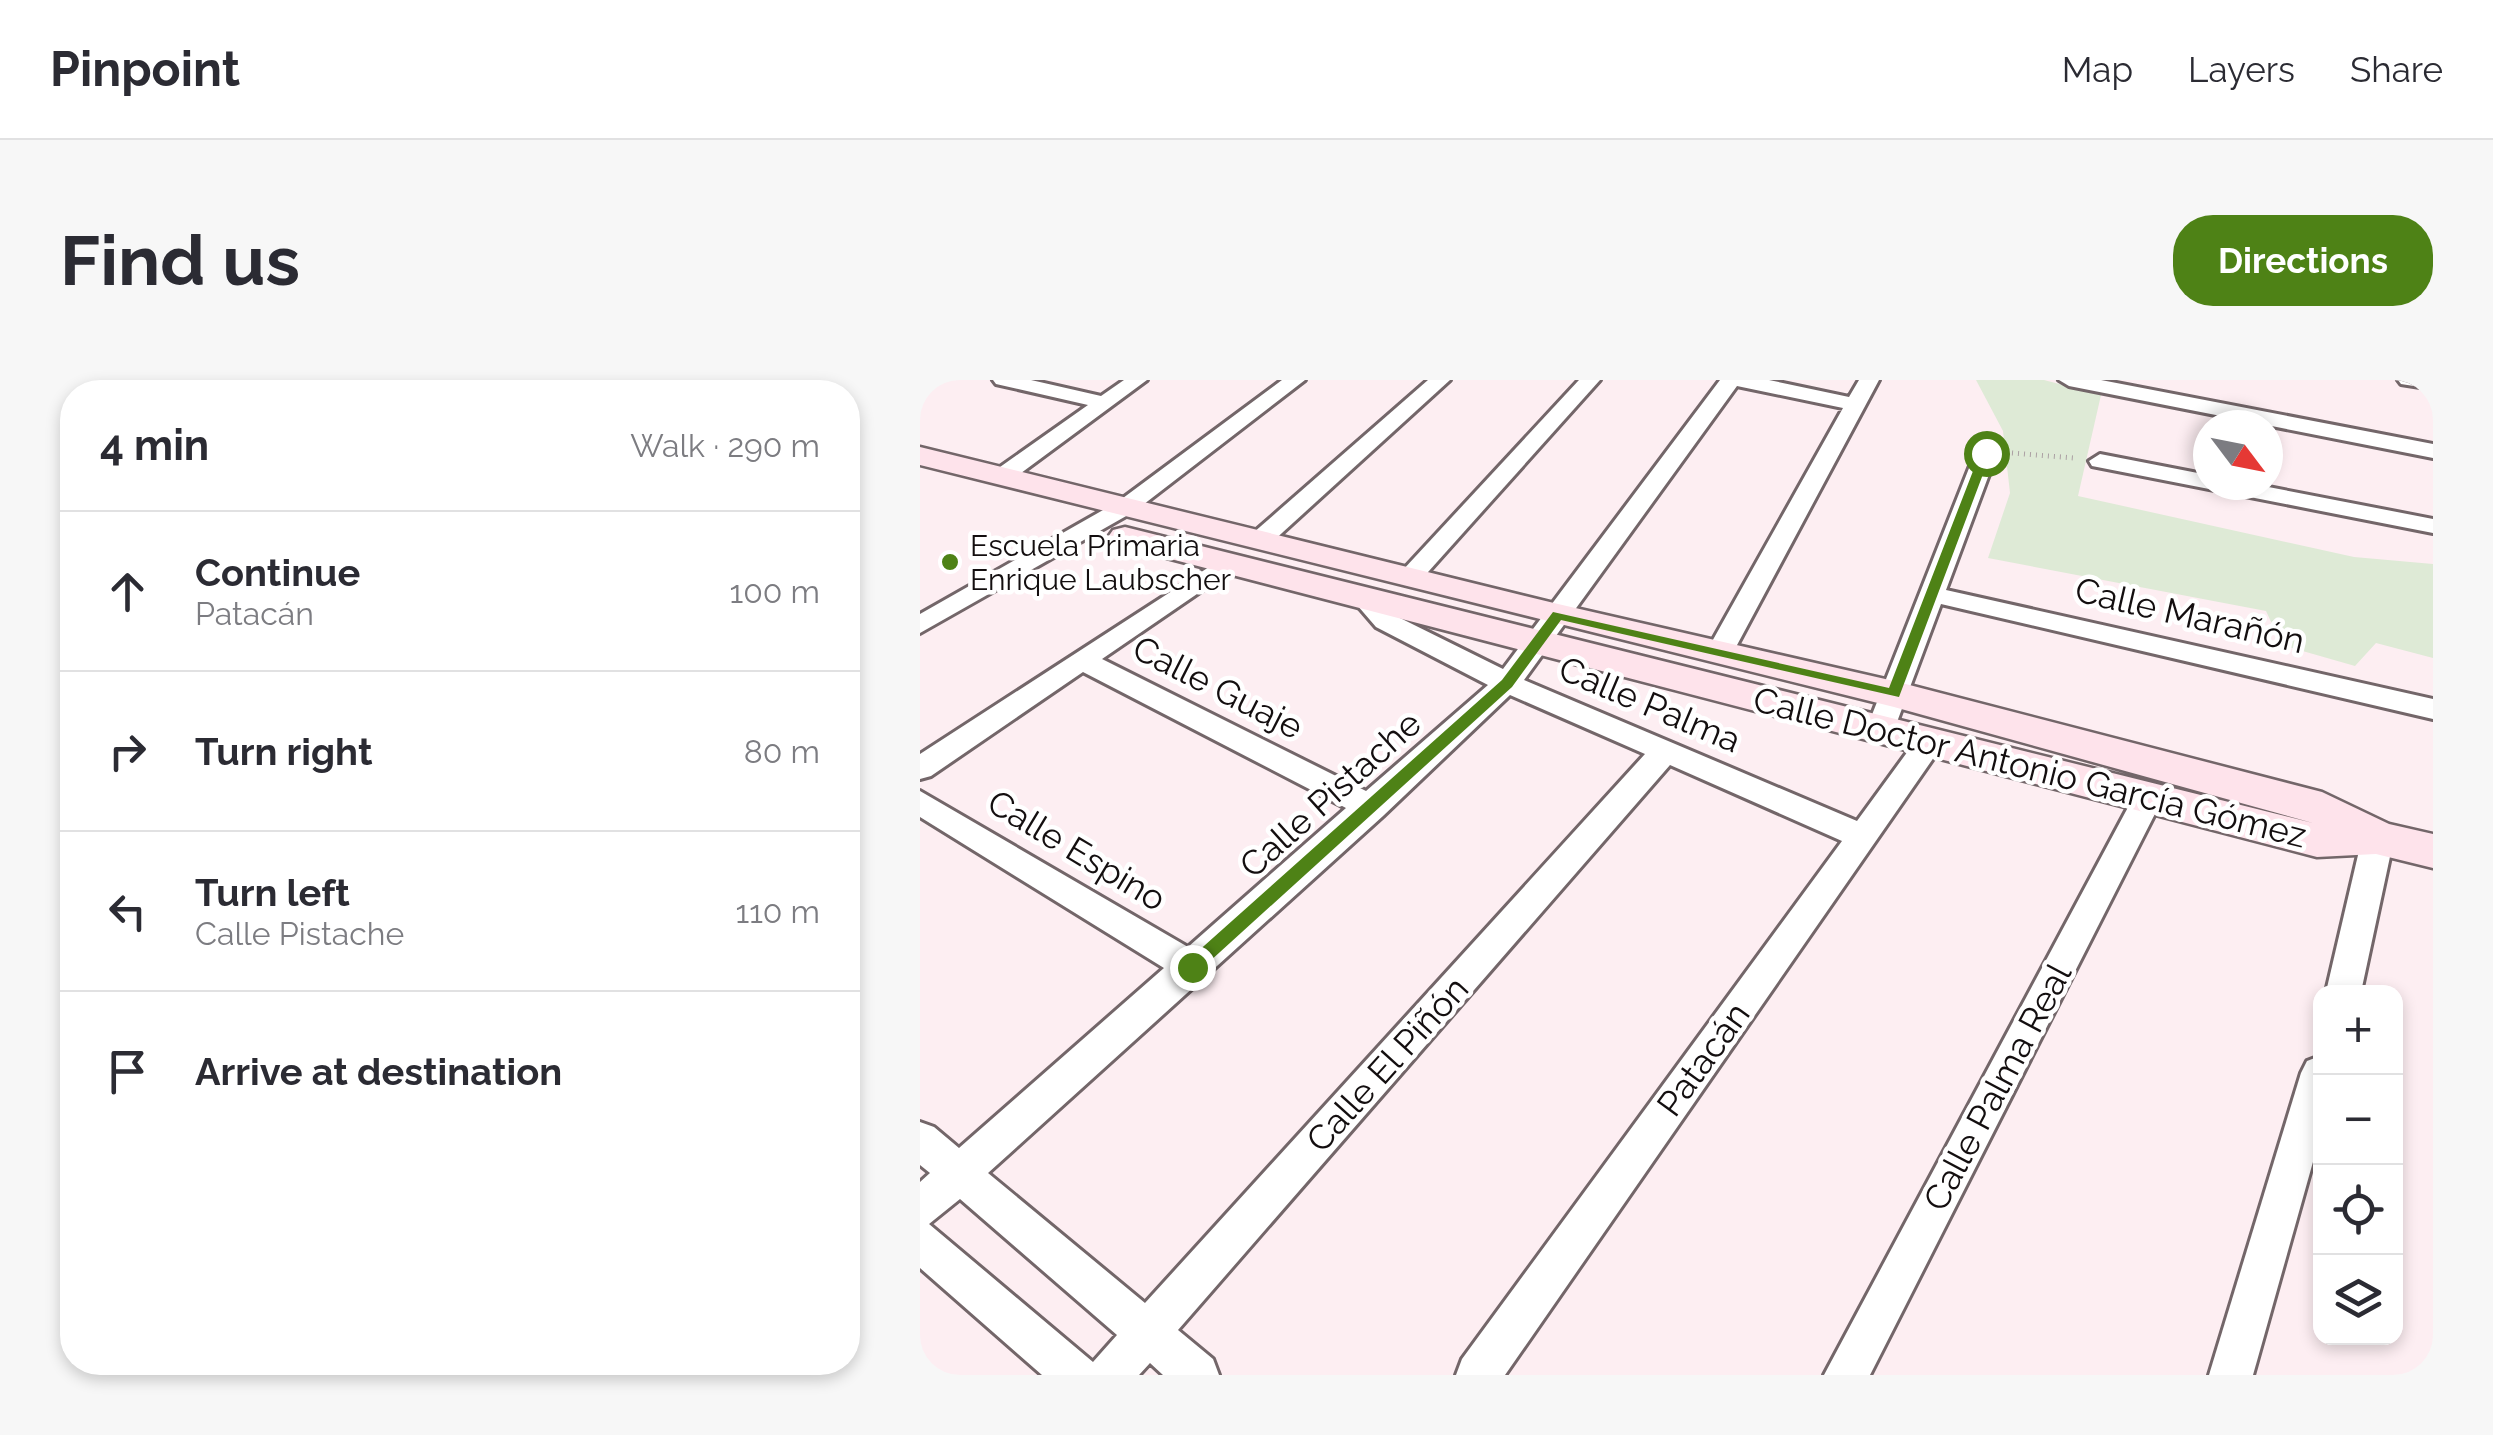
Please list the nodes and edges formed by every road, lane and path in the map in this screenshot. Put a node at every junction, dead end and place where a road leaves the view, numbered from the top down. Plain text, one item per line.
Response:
1 (1003, 380) edge
2 (1137, 380) edge
3 (1295, 380) edge
4 (1440, 380) edge
5 (1590, 380) edge
6 (1730, 380) edge
7 (1739, 380) edge
8 (1869, 380) edge
9 (2070, 380) edge
10 (2408, 380) edge
11 (2433, 383) edge
12 (1106, 403) junction
13 (1854, 404) junction
14 (2433, 451) edge
15 (1986, 453) joint
16 (920, 456) edge
17 (2100, 461) joint
18 (1001, 477) junction
19 (2193, 479) edge
20 (920, 484) edge
21 (2283, 497) edge
22 (1127, 506) junction
23 (2433, 526) edge
24 (1092, 528) junction
25 (1262, 538) junction
26 (1226, 564) junction
27 (1410, 576) junction
28 (1930, 594) junction
29 (1364, 598) junction
30 (920, 624) edge
31 (1547, 630) junction
32 (1718, 654) junction
33 (1084, 661) junction
34 (1507, 684) junction
35 (1894, 694) junction
36 (2433, 709) edge
37 (1880, 730) junction
38 (1928, 742) junction
39 (1664, 752) junction
40 (920, 768) edge
41 (2148, 798) junction
42 (920, 802) edge
43 (1372, 808) junction
44 (1862, 836) junction
45 (2378, 838) junction
46 (2433, 851) edge
47 (1192, 967) junction
48 (2345, 985) edge
49 (2319, 1075) edge
50 (920, 1140) edge
51 (958, 1171) junction
52 (920, 1208) edge
53 (920, 1242) edge
54 (1146, 1334) junction
55 (1076, 1375) edge
56 (1110, 1375) edge
57 (1197, 1375) edge
58 (1478, 1375) edge
59 (1846, 1375) edge
60 (2231, 1375) edge

1 - 12 street
2 - 12 street
3 - 22 street
4 - 25 street
5 - 27 street
6 - 31 street, Calle Pistache
7 - 13 street
8 - 13 street
9 - 14 street
10 - 11 street
12 - 18 street
13 - 32 street
15 - 17 path
15 - 28 street
16 - 18 street, Calle Doctor Antonio García Gómez
17 - 19 street
18 - 22 street, Calle Doctor Antonio García Gómez
20 - 24 street, Calle Doctor Antonio García Gómez
21 - 23 street
22 - 24 street
22 - 25 street, Calle Doctor Antonio García Gómez
24 - 26 street, Calle Doctor Antonio García Gómez
24 - 30 street
25 - 27 street, Calle Doctor Antonio García Gómez
26 - 29 street, Calle Doctor Antonio García Gómez
26 - 33 street
27 - 31 street, Calle Doctor Antonio García Gómez
28 - 35 street
28 - 36 street, Calle Marañón
29 - 31 street, Calle Doctor Antonio García Gómez
29 - 34 street, Calle Palma
31 - 32 street, Calle Doctor Antonio García Gómez
31 - 34 street, Calle Pistache
31 - 37 street, Calle Doctor Antonio García Gómez
32 - 35 street, Calle Doctor Antonio García Gómez
33 - 40 street
33 - 43 street, Calle Guaje
34 - 39 street, Calle Palma
34 - 43 street, Calle Pistache
35 - 37 street
35 - 45 street, Calle Doctor Antonio García Gómez
37 - 38 street, Calle Doctor Antonio García Gómez
38 - 41 street, Calle Doctor Antonio García Gómez
38 - 44 street, Patacán
39 - 44 street, Calle Palma
39 - 54 street, Calle El Piñón
41 - 45 street, Calle Doctor Antonio García Gómez
41 - 59 street, Calle Palma Real
42 - 47 street, Calle Espino
43 - 47 street, Calle Pistache
44 - 58 street, Patacán
45 - 46 street
45 - 48 street
47 - 51 street, Calle Pistache
49 - 60 street
50 - 51 street
51 - 52 street, Calle Pistache
51 - 54 street
53 - 55 street
54 - 56 street, Calle El Piñón
54 - 57 street

